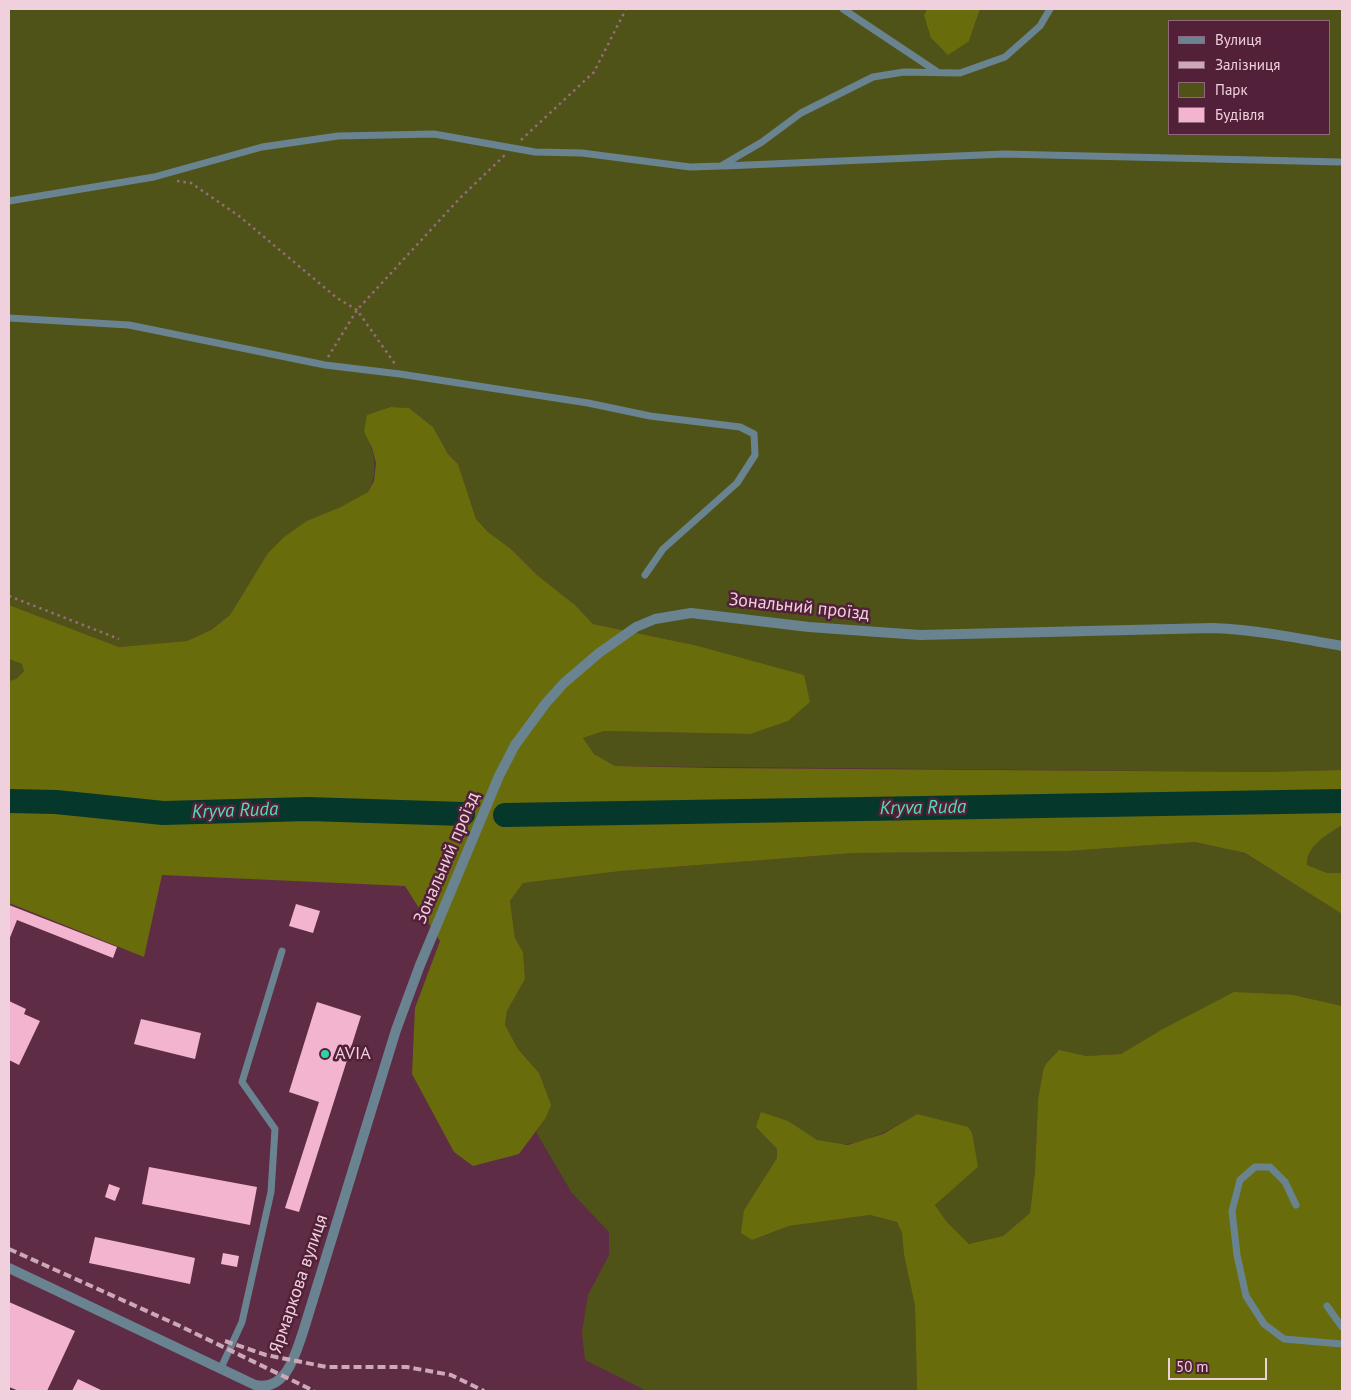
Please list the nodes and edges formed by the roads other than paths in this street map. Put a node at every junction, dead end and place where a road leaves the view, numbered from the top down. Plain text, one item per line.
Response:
1 (843, 9) edge
2 (1050, 9) edge
3 (936, 71) junction
4 (1339, 162) dead end
5 (721, 166) junction
6 (9, 201) edge
7 (9, 318) edge
8 (644, 575) dead end
9 (1342, 646) edge
10 (430, 940) joint
11 (282, 951) dead end
12 (1296, 1205) dead end
13 (9, 1268) edge
14 (1327, 1306) dead end
15 (1342, 1327) edge
16 (1342, 1344) edge
17 (221, 1368) junction

1 - 3 lane
2 - 3 lane
3 - 5 lane
4 - 5 lane
5 - 6 lane
7 - 8 lane
9 - 10 street, Зональний проїзд
10 - 17 street, Ярмаркова вулиця
11 - 17 lane
12 - 16 lane
13 - 17 street, Ярмаркова вулиця
14 - 15 lane

